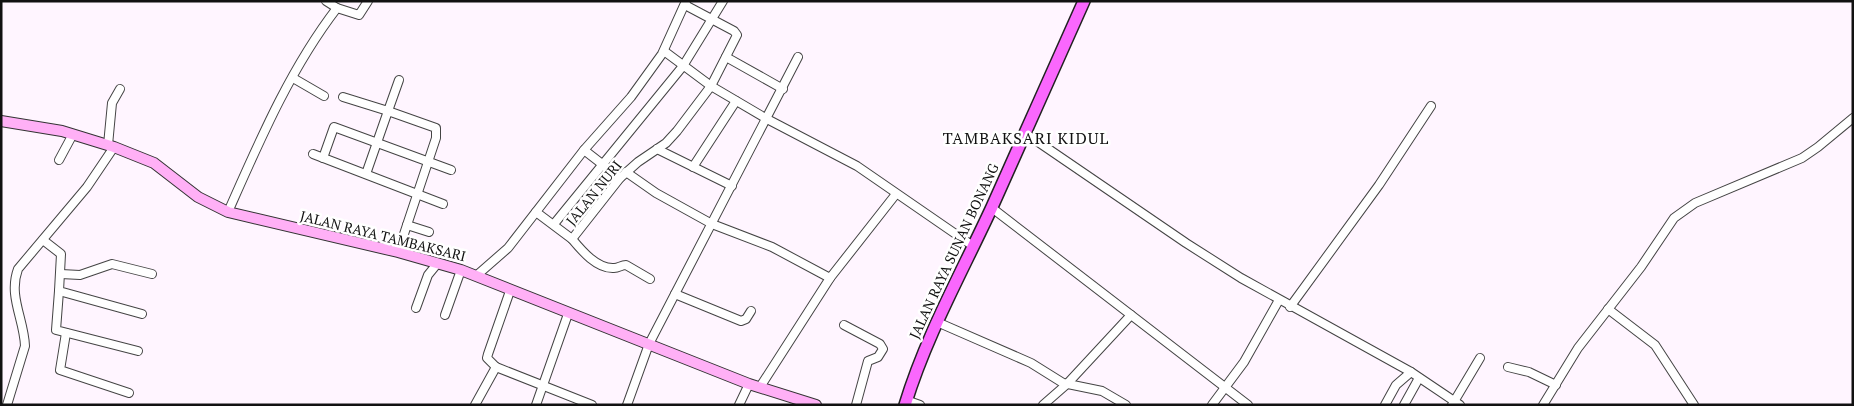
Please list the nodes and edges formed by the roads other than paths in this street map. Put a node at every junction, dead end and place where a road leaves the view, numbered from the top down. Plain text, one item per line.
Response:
1 (326, 1) edge
2 (368, 1) edge
3 (723, 1) edge
4 (1084, 1) edge
5 (685, 3) edge
6 (337, 8) junction
7 (713, 19) junction
8 (664, 51) junction
9 (726, 57) junction
10 (798, 57) dead end
11 (683, 66) junction
12 (293, 78) junction
13 (399, 80) dead end
14 (711, 86) junction
15 (783, 88) junction
16 (120, 89) dead end
17 (324, 96) dead end
18 (342, 96) dead end
19 (736, 101) junction
20 (1431, 106) dead end
21 (388, 111) junction
22 (1853, 118) edge
23 (766, 119) junction
24 (1, 121) edge
25 (1025, 133) junction
26 (73, 134) junction
27 (378, 143) junction
28 (111, 146) junction
29 (657, 149) junction
30 (584, 150) junction
31 (313, 154) dead end
32 (323, 158) junction
33 (59, 160) dead end
34 (427, 161) junction
35 (603, 165) junction
36 (693, 167) junction
37 (451, 170) dead end
38 (366, 174) junction
39 (623, 175) junction
40 (732, 186) junction
41 (417, 194) junction
42 (896, 194) junction
43 (443, 204) dead end
44 (992, 208) junction
45 (228, 212) junction
46 (536, 212) junction
47 (554, 224) junction
48 (712, 224) junction
49 (407, 225) junction
50 (429, 232) dead end
51 (572, 239) junction
52 (43, 240) junction
53 (973, 246) junction
54 (398, 252) junction
55 (437, 264) junction
56 (461, 270) junction
57 (61, 274) junction
58 (152, 274) dead end
59 (476, 276) junction
60 (830, 278) junction
61 (650, 279) dead end
62 (59, 291) junction
63 (510, 291) junction
64 (675, 294) junction
65 (1279, 300) junction
66 (1290, 306) junction
67 (416, 308) dead end
68 (1608, 309) junction
69 (752, 311) dead end
70 (142, 314) dead end
71 (568, 314) junction
72 (445, 315) dead end
73 (1131, 315) junction
74 (937, 322) junction
75 (844, 325) dead end
76 (66, 333) junction
77 (649, 344) junction
78 (138, 351) dead end
79 (1480, 358) dead end
80 (496, 367) junction
81 (1508, 367) dead end
82 (1411, 372) junction
83 (1419, 378) junction
84 (749, 384) junction
85 (1067, 384) junction
86 (1556, 385) junction
87 (543, 386) junction
88 (760, 387) junction
89 (1226, 387) junction
90 (128, 393) dead end
91 (905, 402) edge
92 (1455, 404) edge
93 (7, 405) edge
94 (476, 405) edge
95 (536, 405) edge
96 (592, 405) edge
97 (627, 405) edge
98 (738, 405) edge
99 (816, 405) edge
100 (856, 405) edge
101 (920, 405) edge
102 (1042, 405) edge
103 (1126, 405) edge
104 (1212, 405) edge
105 (1248, 405) edge
106 (1384, 405) edge
107 (1404, 405) edge
108 (1543, 405) edge
109 (1694, 405) edge

1 - 6 street
2 - 6 street
3 - 7 street
4 - 25 main road, JALAN RAYA SUNAN BONANG
5 - 7 street
5 - 8 street
6 - 12 street
7 - 9 street, JALAN NURI
7 - 11 street
8 - 11 street
8 - 30 street
9 - 14 street, JALAN NURI
9 - 15 street
10 - 15 street
11 - 14 street
11 - 35 street
12 - 17 street
12 - 45 street
13 - 21 street
14 - 19 street
14 - 29 street, JALAN NURI
15 - 23 street
16 - 28 street
18 - 21 street
19 - 23 street
19 - 36 street
20 - 66 street
21 - 27 street
21 - 34 street
22 - 68 street
23 - 40 street
23 - 42 street
24 - 26 street, JALAN RAYA TAMBAKSARI
25 - 44 main road, JALAN RAYA SUNAN BONANG
25 - 65 street
26 - 28 street, JALAN RAYA TAMBAKSARI
26 - 33 street
27 - 32 street
27 - 34 street
27 - 38 street
28 - 45 street, JALAN RAYA TAMBAKSARI
28 - 52 street
29 - 36 street
29 - 39 street, JALAN NURI
30 - 35 street
30 - 46 street
31 - 32 street
32 - 38 street
34 - 37 street
34 - 41 street
35 - 39 street
35 - 47 street
36 - 40 street
38 - 41 street
39 - 48 street
39 - 51 street, JALAN NURI
40 - 48 street
41 - 43 street
41 - 49 street
42 - 53 street
42 - 60 street
44 - 53 main road, JALAN RAYA SUNAN BONANG
44 - 73 street
45 - 54 street, JALAN RAYA TAMBAKSARI
46 - 47 street, JALAN NURI
46 - 59 street
47 - 51 street, JALAN NURI
48 - 60 street
48 - 64 street
49 - 50 street
49 - 54 street
51 - 61 street
52 - 57 street
52 - 93 street
53 - 74 main road, JALAN RAYA SUNAN BONANG
54 - 55 street, JALAN RAYA TAMBAKSARI
55 - 56 street, JALAN RAYA TAMBAKSARI
55 - 67 street
56 - 59 street, JALAN RAYA TAMBAKSARI
56 - 72 street
57 - 58 street
57 - 62 street
59 - 63 street, JALAN RAYA TAMBAKSARI
60 - 88 street
62 - 70 street
62 - 76 street
63 - 71 street, JALAN RAYA TAMBAKSARI
63 - 80 street
64 - 69 street
64 - 77 street
65 - 66 street
65 - 89 street
66 - 82 street
68 - 86 street
68 - 109 street
71 - 77 street, JALAN RAYA TAMBAKSARI
71 - 87 street
73 - 85 street
73 - 89 street
74 - 85 street
74 - 91 main road, JALAN RAYA SUNAN BONANG
75 - 100 street
76 - 78 street
76 - 90 street
77 - 84 street, JALAN RAYA TAMBAKSARI
77 - 97 street
79 - 92 street
80 - 87 street
80 - 94 street
81 - 86 street
82 - 83 street
82 - 106 street
83 - 92 street
83 - 107 street
84 - 88 street, JALAN RAYA TAMBAKSARI
84 - 98 street
85 - 102 street
85 - 103 street
86 - 108 street
87 - 95 street
87 - 96 street
88 - 99 street, JALAN RAYA TAMBAKSARI
89 - 104 street
89 - 105 street
91 - 101 street

